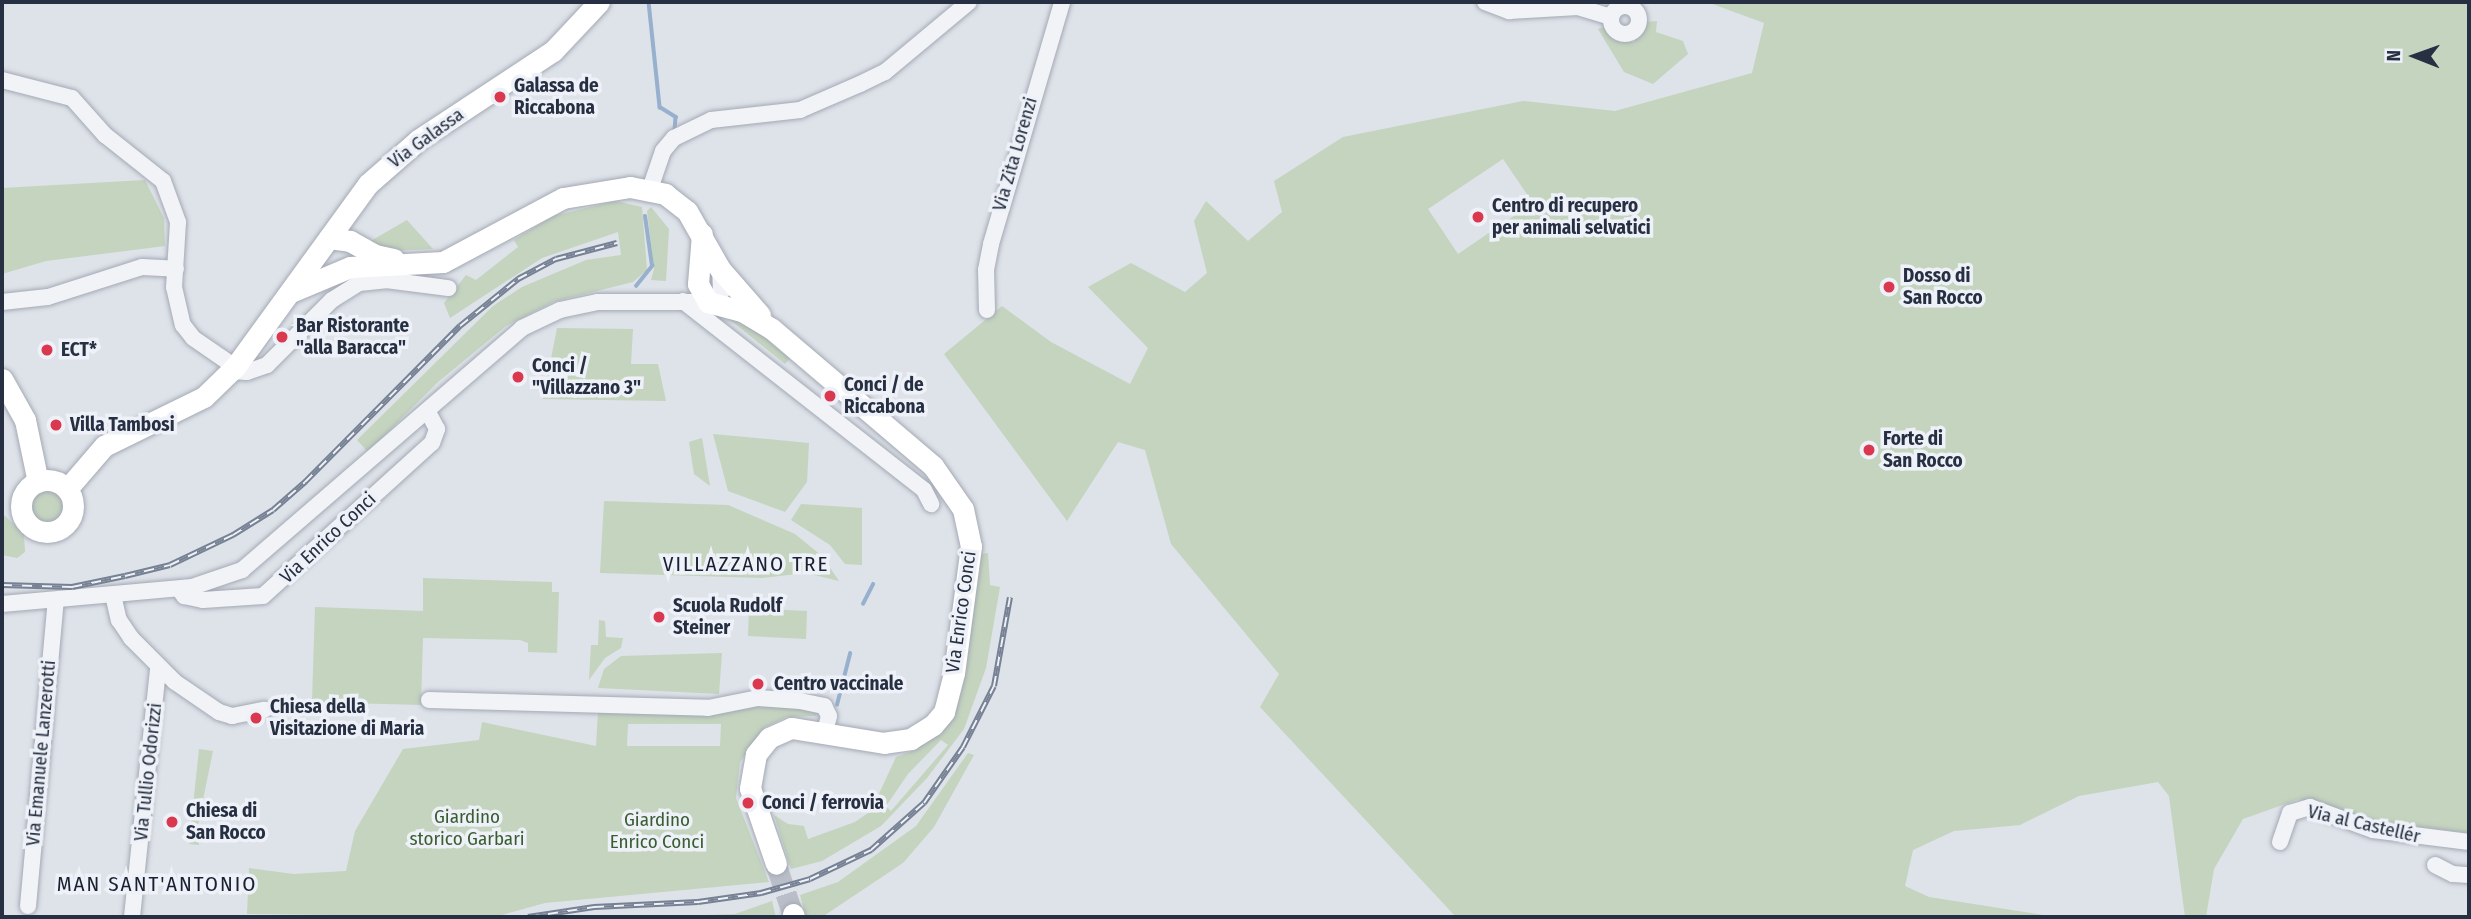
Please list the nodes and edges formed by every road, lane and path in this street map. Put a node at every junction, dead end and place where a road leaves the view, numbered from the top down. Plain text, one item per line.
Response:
1 (599, 2) edge
2 (970, 2) edge
3 (1062, 2) edge
4 (1485, 2) edge
5 (1611, 17) dead end
6 (2, 80) edge
7 (650, 189) junction
8 (350, 208) junction
9 (702, 234) junction
10 (330, 238) junction
11 (364, 255) junction
12 (176, 269) junction
13 (720, 269) junction
14 (697, 276) junction
15 (448, 288) dead end
16 (292, 292) junction
17 (678, 301) junction
18 (2, 302) edge
19 (708, 302) junction
20 (987, 310) dead end
21 (772, 329) junction
22 (233, 369) junction
23 (2, 379) edge
24 (428, 412) junction
25 (876, 418) junction
26 (860, 438) junction
27 (38, 482) junction
28 (67, 489) junction
29 (12, 502) edge
30 (931, 504) dead end
31 (179, 589) junction
32 (113, 595) junction
33 (56, 600) junction
34 (2, 604) edge
35 (158, 668) junction
36 (429, 700) dead end
37 (264, 710) dead end
38 (825, 732) junction
39 (2280, 842) dead end
40 (2469, 842) edge
41 (776, 864) tunnel mouth
42 (2435, 865) dead end
43 (2469, 875) edge
44 (28, 906) dead end
45 (132, 917) edge

1 - 8 main road, Via Galassa
2 - 7 street
3 - 20 street, Via Zita Lorenzi
4 - 5 street
6 - 12 street
7 - 9 main road
7 - 11 main road
8 - 10 main road, Via Galassa
8 - 11 main road
9 - 13 main road
9 - 14 main road
10 - 11 main road
10 - 16 main road, Via Galassa
11 - 16 main road
12 - 18 street
12 - 22 street
13 - 19 street
13 - 21 main road
14 - 17 street
14 - 19 main road
15 - 22 street
16 - 22 main road, Via Galassa
17 - 19 street, Via Enrico Conci
17 - 24 street, Via Enrico Conci
17 - 26 street
19 - 21 main road, Via Enrico Conci
21 - 25 main road, Via Enrico Conci
22 - 28 main road, Via Galassa
23 - 27 main road
24 - 31 street, Via Enrico Conci
24 - 31 street, Via Enrico Conci
25 - 26 street
25 - 38 main road, Via Enrico Conci
26 - 30 street
27 - 28 main road
27 - 29 main road
28 - 29 main road
31 - 32 street, Via Enrico Conci
32 - 33 street, Via Enrico Conci
32 - 35 street
33 - 34 street, Via Enrico Conci
33 - 44 street, Via Emanuele Lanzerotti
35 - 37 street
35 - 45 street, Via Tullio Odorizzi
36 - 38 street
38 - 41 main road, Via Enrico Conci
39 - 40 street, Via al Castellér
42 - 43 street, Via al Castellér

